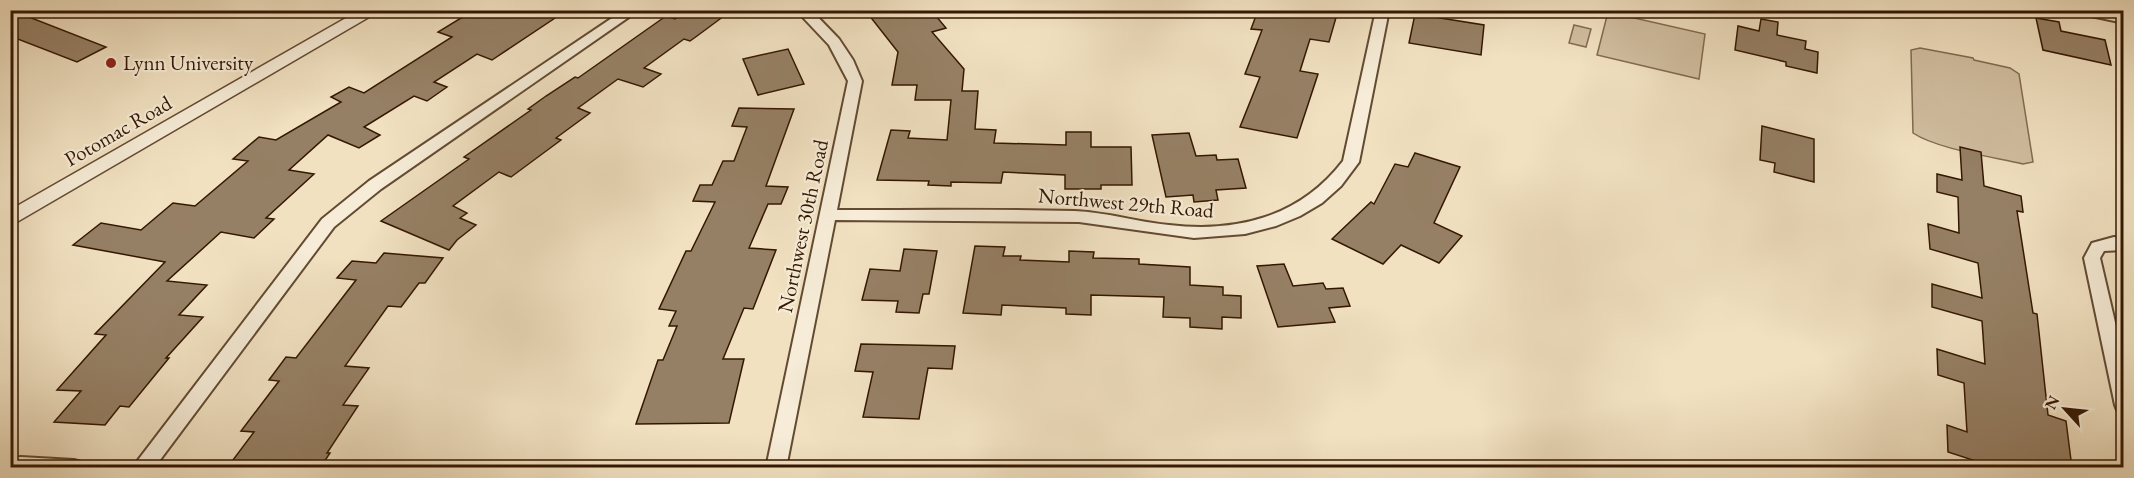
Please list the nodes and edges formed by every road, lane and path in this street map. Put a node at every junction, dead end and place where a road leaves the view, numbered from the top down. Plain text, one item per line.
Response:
1 (373, 10) edge
2 (633, 10) edge
3 (802, 10) edge
4 (1383, 10) edge
5 (2082, 10) edge
6 (2124, 19) edge
7 (828, 215) junction
8 (10, 219) edge
9 (2124, 244) edge
10 (2124, 405) edge
11 (10, 466) edge
12 (74, 468) edge
13 (142, 468) edge
14 (776, 468) edge

1 - 8 street, Potomac Road
2 - 13 street
3 - 7 street, Northwest 30th Road
4 - 7 street, Northwest 29th Road
5 - 6 street
7 - 14 street, Northwest 30th Road
9 - 10 street
11 - 12 street

